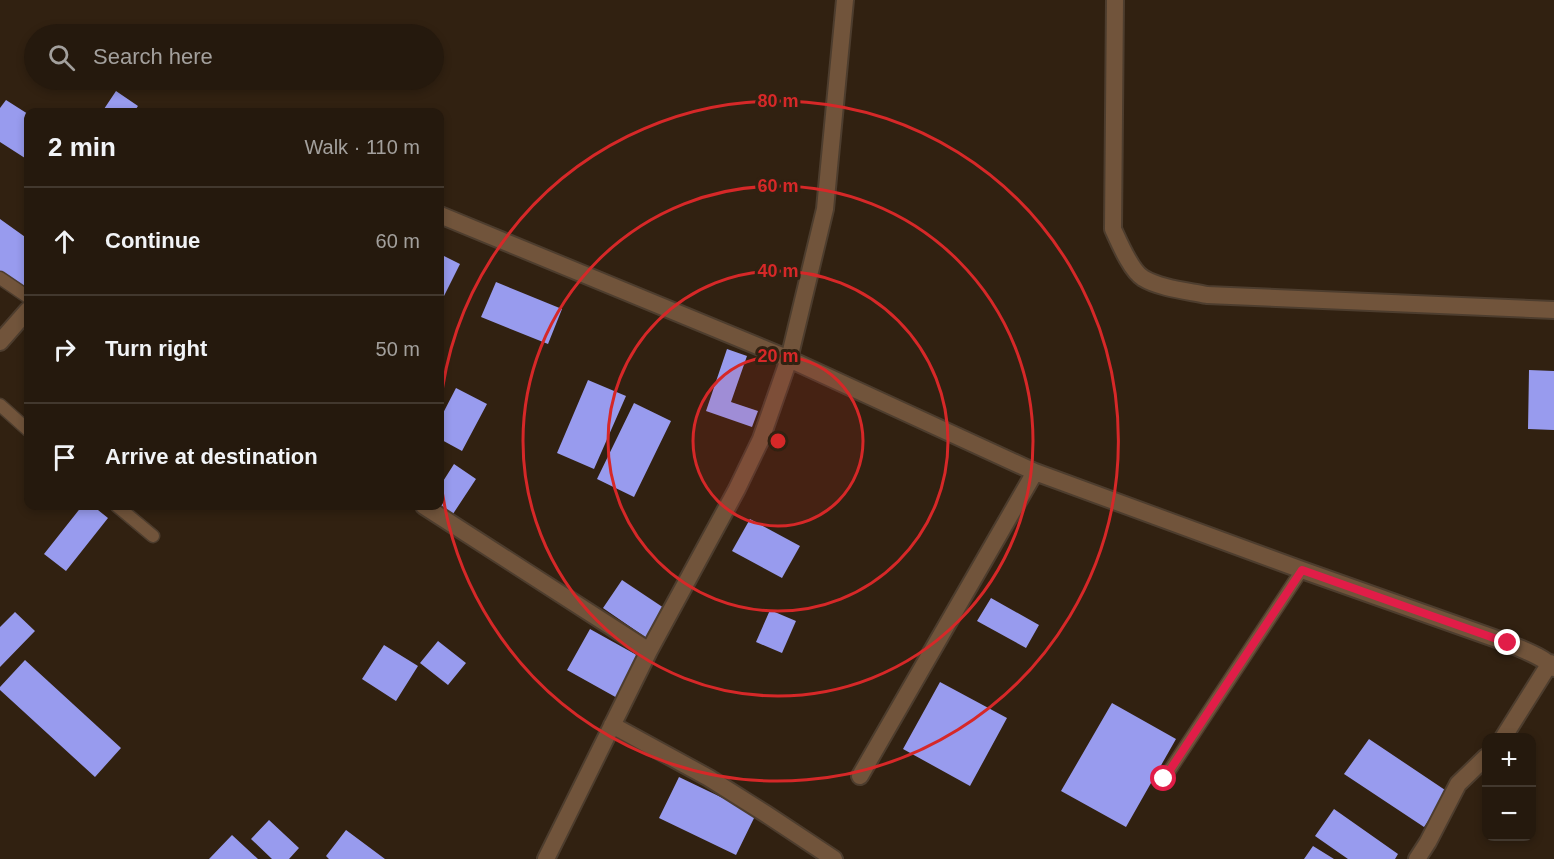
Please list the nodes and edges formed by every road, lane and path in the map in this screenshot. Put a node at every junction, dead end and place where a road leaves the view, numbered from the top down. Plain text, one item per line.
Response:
1 (845, 0) edge
2 (1115, 0) edge
3 (444, 217) edge
4 (0, 278) edge
5 (24, 294) edge
6 (1554, 310) edge
7 (24, 315) edge
8 (0, 342) edge
9 (789, 359) junction
10 (0, 405) edge
11 (24, 426) edge
12 (1035, 472) junction
13 (122, 510) edge
14 (430, 510) edge
15 (153, 536) dead end
16 (1302, 570) junction
17 (649, 651) junction
18 (1552, 666) edge
19 (612, 725) junction
20 (1506, 733) edge
21 (1482, 761) edge
22 (860, 776) dead end
23 (1164, 779) dead end
24 (546, 859) edge
25 (834, 859) edge
26 (1417, 859) edge

1 - 9 street
2 - 6 street
3 - 9 street
4 - 5 lane
7 - 8 street
9 - 12 street
9 - 17 street
10 - 11 lane
12 - 16 street
12 - 22 street
13 - 15 lane
14 - 17 street
16 - 18 street
16 - 23 lane
17 - 19 street
18 - 20 street
19 - 24 street
19 - 25 street
21 - 26 street

